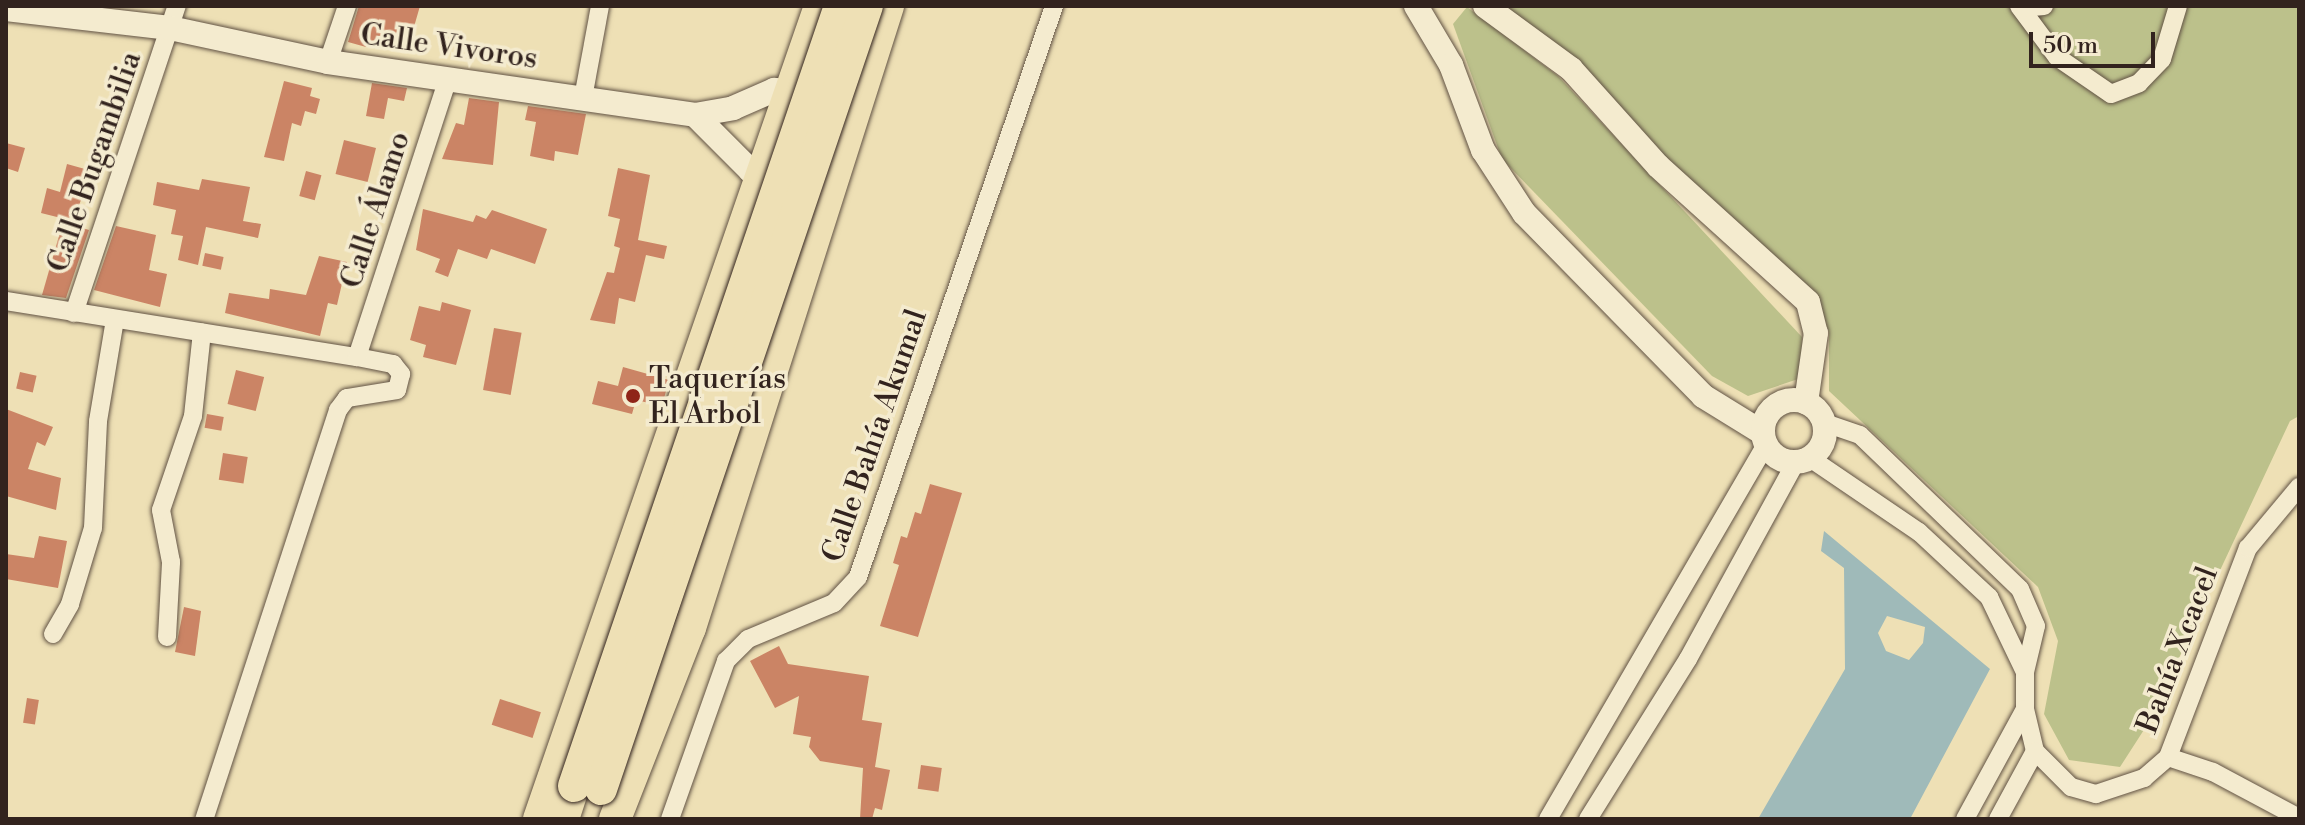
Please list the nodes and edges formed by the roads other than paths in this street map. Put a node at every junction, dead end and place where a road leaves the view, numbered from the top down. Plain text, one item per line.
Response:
1 (347, 6) edge
2 (600, 6) edge
3 (820, 6) edge
4 (840, 6) edge
5 (867, 6) edge
6 (888, 6) edge
7 (1054, 6) edge
8 (1416, 6) edge
9 (1485, 6) edge
10 (2044, 6) edge
11 (2178, 6) edge
12 (2020, 7) edge
13 (6, 9) edge
14 (173, 17) edge
15 (328, 62) junction
16 (447, 81) junction
17 (792, 88) junction
18 (583, 98) junction
19 (695, 115) junction
20 (853, 118) junction
21 (763, 175) junction
22 (832, 177) junction
23 (6, 301) edge
24 (74, 313) junction
25 (115, 319) junction
26 (202, 332) junction
27 (357, 357) junction
28 (1806, 402) junction
29 (1825, 423) junction
30 (1765, 439) junction
31 (1803, 460) junction
32 (2299, 487) edge
33 (53, 634) dead end
34 (167, 637) dead end
35 (2025, 672) junction
36 (1618, 704) junction
37 (2025, 709) junction
38 (1650, 720) junction
39 (2035, 751) junction
40 (2168, 757) junction
41 (589, 798) edge
42 (2299, 818) edge
43 (204, 819) edge
44 (539, 819) edge
45 (563, 819) edge
46 (615, 819) edge
47 (670, 819) edge
48 (1548, 819) edge
49 (1588, 819) edge
50 (1965, 819) edge
51 (1998, 819) edge

1 - 15 street
2 - 18 street
3 - 17 highway
4 - 41 highway, bridge
5 - 41 highway, bridge
6 - 20 highway
7 - 47 street, Calle Bahía Akumal
8 - 30 street
9 - 28 street
10 - 12 street
11 - 12 street
13 - 14 street, Calle Vivoros
14 - 15 street, Calle Vivoros
14 - 24 street, Calle Bugambilia
15 - 16 street, Calle Vivoros
16 - 18 street, Calle Vivoros
16 - 27 street, Calle Álamo
17 - 19 street
17 - 20 street
17 - 21 highway
18 - 19 street, Calle Vivoros
19 - 21 street
20 - 22 highway
21 - 22 street
21 - 44 highway
22 - 46 highway
23 - 24 street
24 - 25 street
25 - 26 street
25 - 33 street
26 - 27 street
26 - 34 street
27 - 43 street
28 - 29 street
28 - 30 street
29 - 31 street
29 - 35 street
30 - 31 street
30 - 36 street
31 - 35 street
31 - 38 street
32 - 40 street, Bahía Xcacel
35 - 37 street
36 - 38 street
36 - 48 street
37 - 39 street
37 - 50 street
38 - 49 street
39 - 40 street, Bahía Xcacel
39 - 51 street
40 - 42 street
41 - 45 highway

